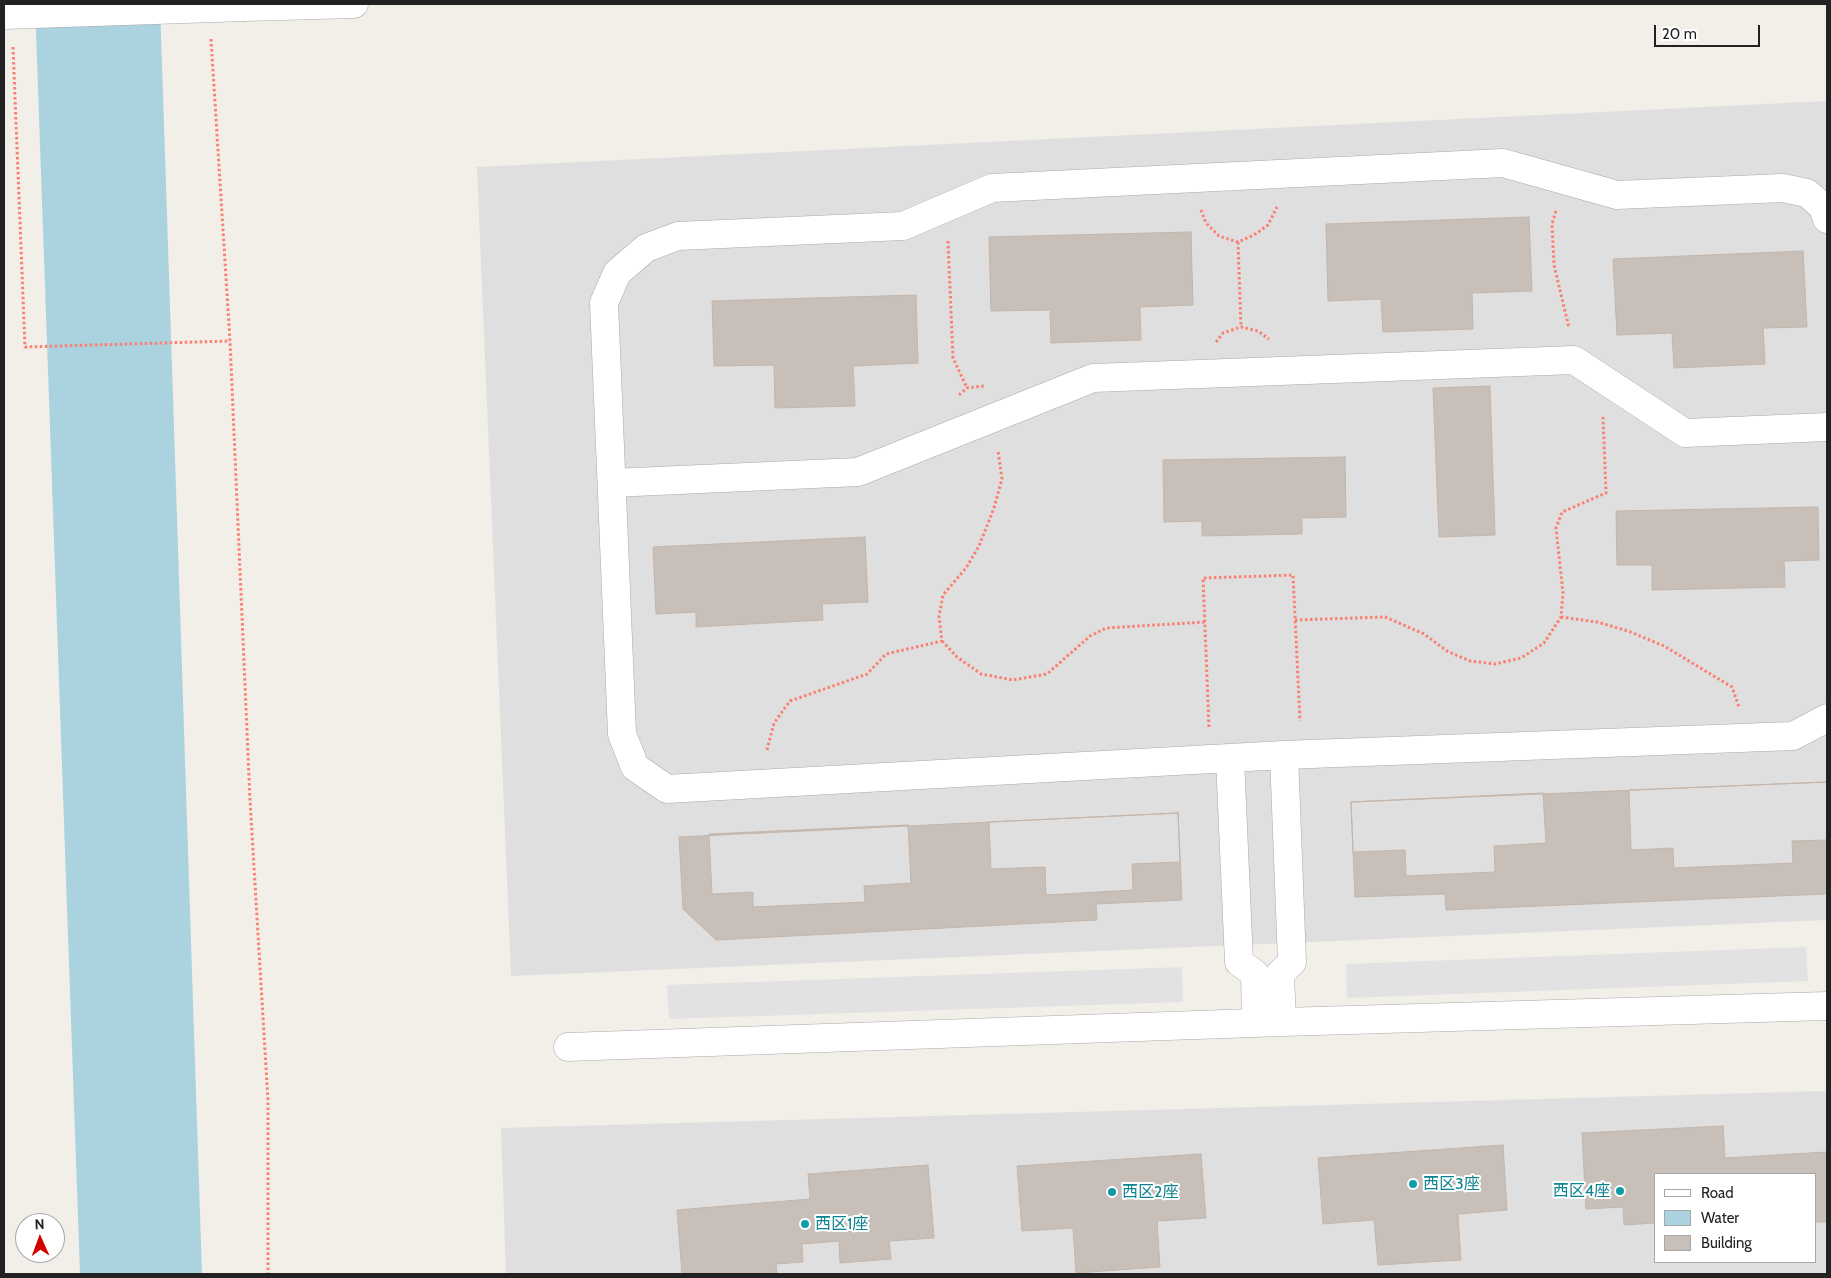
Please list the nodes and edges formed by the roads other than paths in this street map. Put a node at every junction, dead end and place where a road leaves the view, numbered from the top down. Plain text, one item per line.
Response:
1 (354, 4) edge
2 (4, 15) edge
3 (1827, 219) edge
4 (1827, 427) edge
5 (612, 483) junction
6 (1827, 718) edge
7 (1293, 755) junction
8 (1220, 759) junction
9 (1827, 1006) edge
10 (1269, 1022) junction
11 (568, 1047) dead end

1 - 2 street, bridge
3 - 5 street
4 - 5 street
5 - 8 street
6 - 7 street
7 - 8 street
7 - 10 street
8 - 10 street
9 - 10 street
10 - 11 street

